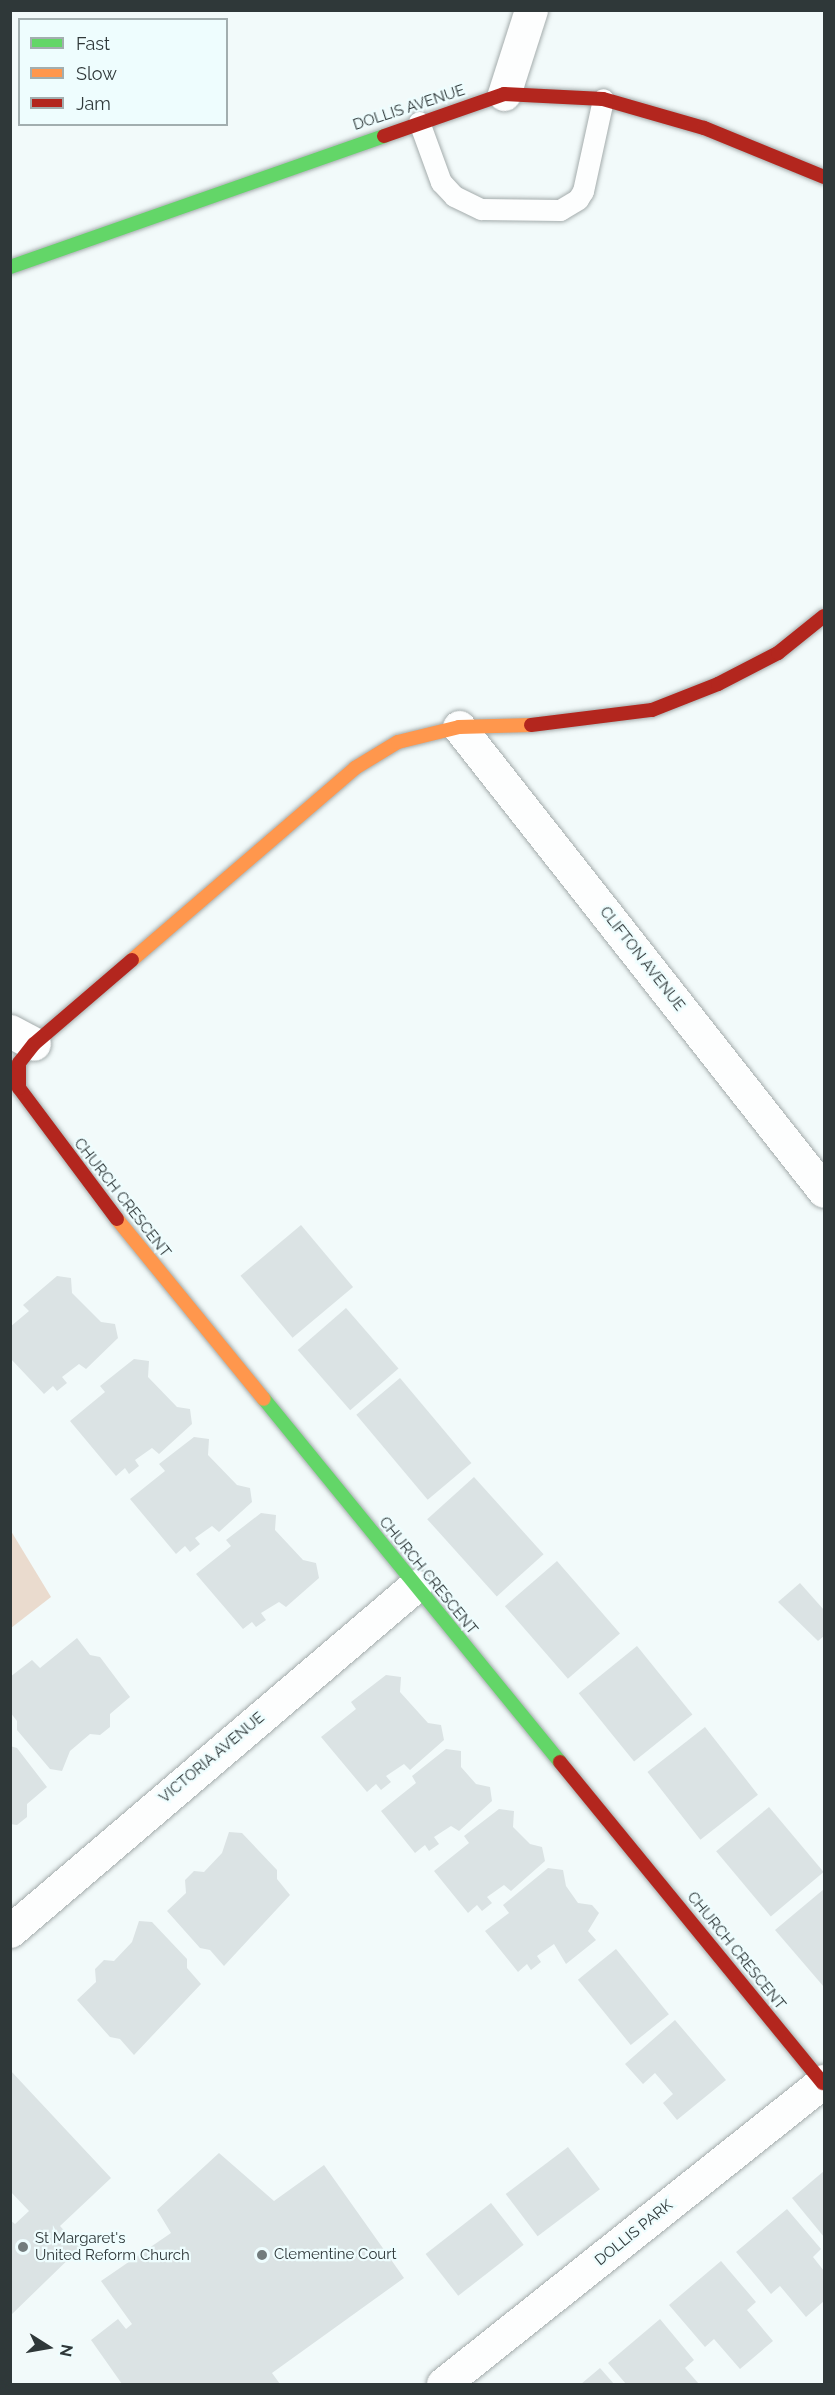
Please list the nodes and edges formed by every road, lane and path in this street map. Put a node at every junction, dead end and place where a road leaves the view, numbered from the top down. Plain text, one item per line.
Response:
1 (531, 10) edge
2 (504, 94) junction
3 (603, 99) junction
4 (419, 122) junction
5 (825, 177) edge
6 (10, 267) edge
7 (825, 616) edge
8 (459, 727) junction
9 (22, 1038) edge
10 (825, 1191) edge
11 (415, 1586) junction
12 (10, 1931) edge
13 (824, 2082) edge
14 (443, 2385) edge

1 - 2 street
2 - 3 street, DOLLIS AVENUE
2 - 4 street, DOLLIS AVENUE
3 - 4 lane
3 - 5 street, DOLLIS AVENUE
4 - 6 street, DOLLIS AVENUE
7 - 8 street, CHURCH CRESCENT
8 - 9 street, CHURCH CRESCENT
8 - 10 street, CLIFTON AVENUE
9 - 11 street, CHURCH CRESCENT
11 - 12 street, VICTORIA AVENUE
11 - 13 street, CHURCH CRESCENT
13 - 14 street, DOLLIS PARK

